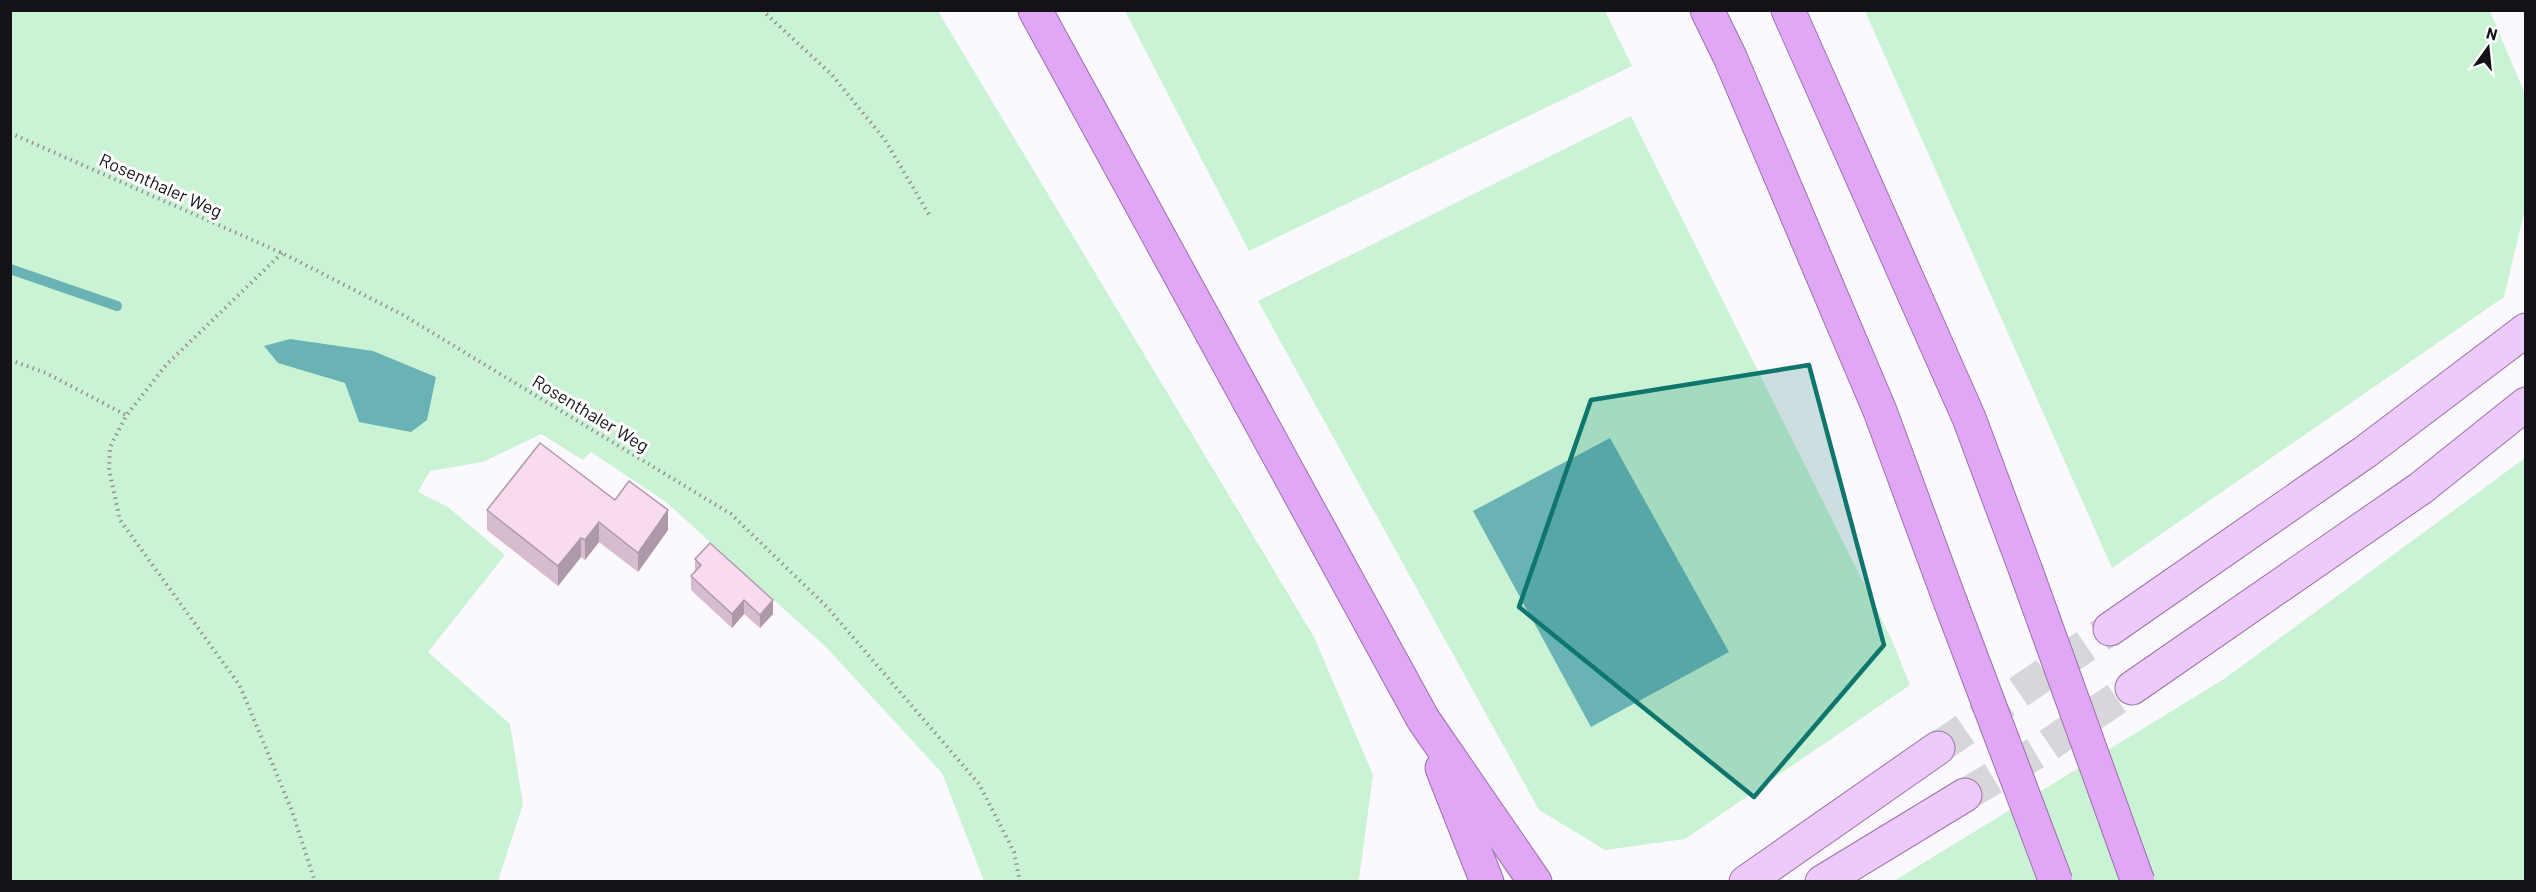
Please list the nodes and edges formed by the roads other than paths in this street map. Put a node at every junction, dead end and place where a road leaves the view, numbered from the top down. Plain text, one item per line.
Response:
1 (1035, 10) edge
2 (1707, 10) edge
3 (1788, 10) edge
4 (2526, 330) edge
5 (2526, 404) edge
6 (2110, 629) tunnel mouth
7 (2132, 688) tunnel mouth
8 (1423, 719) junction
9 (1938, 748) tunnel mouth
10 (1965, 795) tunnel mouth
11 (1539, 877) edge
12 (1487, 882) edge
13 (1746, 882) edge
14 (1822, 882) edge
15 (2056, 882) edge
16 (2138, 882) edge

1 - 8 highway
2 - 15 highway, bridge
3 - 16 highway, bridge
4 - 6 main road
5 - 7 main road
8 - 11 highway
8 - 12 highway
9 - 13 main road
10 - 14 main road

